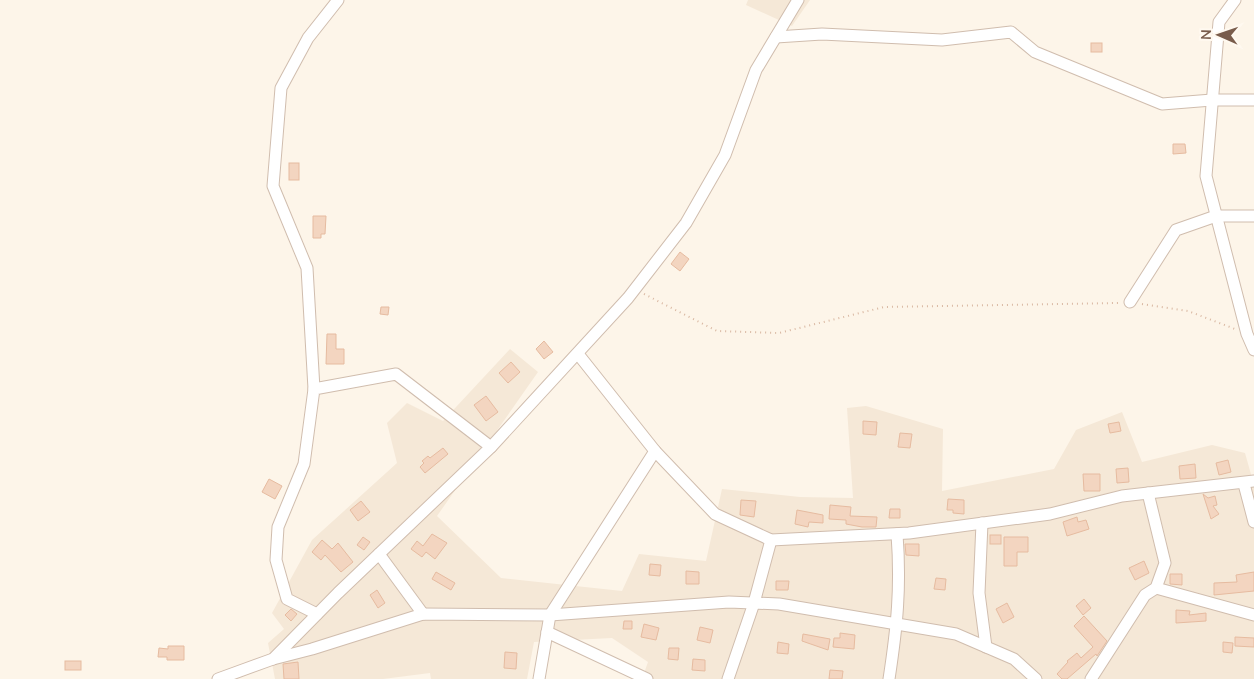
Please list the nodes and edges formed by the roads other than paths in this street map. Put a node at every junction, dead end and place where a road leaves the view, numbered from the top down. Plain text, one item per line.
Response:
1 (338, 0) edge
2 (798, 0) edge
3 (1235, 0) edge
4 (776, 37) junction
5 (1212, 100) junction
6 (1254, 100) edge
7 (1216, 216) junction
8 (1254, 216) edge
9 (1130, 302) road end
10 (1254, 350) edge
11 (578, 354) junction
12 (314, 389) junction
13 (491, 447) junction
14 (655, 451) junction
15 (1249, 483) edge
16 (1148, 493) junction
17 (1254, 522) edge
18 (982, 523) junction
19 (897, 534) junction
20 (771, 540) junction
21 (379, 554) junction
22 (1156, 588) junction
23 (754, 603) junction
24 (317, 614) junction
25 (423, 614) junction
26 (550, 614) junction
27 (1254, 615) edge
28 (897, 624) junction
29 (547, 632) junction
30 (986, 647) junction
31 (273, 659) junction
32 (218, 679) edge
33 (539, 679) edge
34 (647, 679) edge
35 (728, 679) edge
36 (889, 679) edge
37 (1036, 679) edge
38 (1091, 679) edge

1 - 12 street
2 - 4 street
3 - 5 street
4 - 5 street
4 - 11 street
5 - 6 street
5 - 7 street
7 - 8 street
7 - 9 street
7 - 10 street
11 - 13 street
11 - 14 street
12 - 13 street
12 - 24 street
13 - 21 street
14 - 20 street
14 - 26 street
15 - 16 street
15 - 17 street
16 - 18 street
16 - 22 street
18 - 19 street
18 - 30 street
19 - 20 street
19 - 28 street
20 - 23 street
21 - 24 street
21 - 25 street
22 - 27 street
22 - 38 street
23 - 26 street
23 - 28 street
23 - 35 street
24 - 31 street
25 - 26 street
25 - 31 street
26 - 29 street
28 - 30 street
28 - 36 street
29 - 33 street
29 - 34 street
30 - 37 street
31 - 32 street

